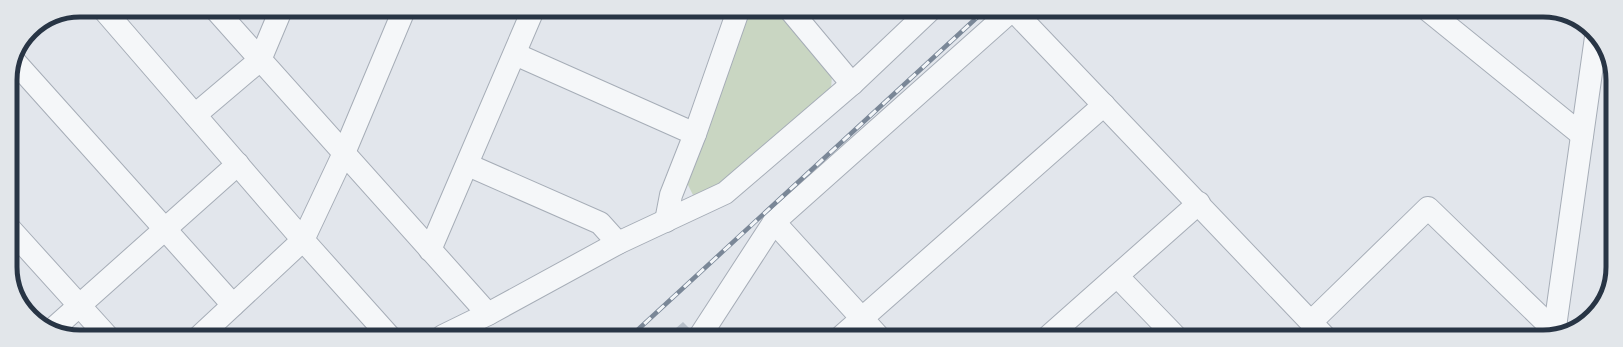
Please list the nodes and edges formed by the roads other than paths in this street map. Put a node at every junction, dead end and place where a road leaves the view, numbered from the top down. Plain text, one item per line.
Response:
1 (110, 17) edge
2 (222, 17) edge
3 (278, 17) edge
4 (401, 17) edge
5 (530, 17) edge
6 (736, 17) edge
7 (796, 17) edge
8 (923, 17) edge
9 (1004, 17) edge
10 (1020, 17) edge
11 (1436, 17) edge
12 (1595, 44) edge
13 (515, 54) junction
14 (260, 60) junction
15 (19, 66) edge
16 (852, 84) junction
17 (1104, 105) junction
18 (195, 115) junction
19 (695, 134) junction
20 (1582, 135) junction
21 (344, 154) junction
22 (238, 164) junction
23 (468, 165) junction
24 (1199, 203) junction
25 (666, 221) junction
26 (774, 222) junction
27 (164, 229) junction
28 (17, 237) edge
29 (303, 240) junction
30 (618, 243) junction
31 (430, 250) junction
32 (1117, 276) junction
33 (79, 305) junction
34 (233, 305) junction
35 (488, 314) junction
36 (862, 318) junction
37 (56, 326) edge
38 (1318, 329) edge
39 (1550, 329) edge
40 (1555, 329) edge
41 (102, 330) edge
42 (214, 330) edge
43 (384, 330) edge
44 (455, 330) edge
45 (704, 330) edge
46 (849, 330) edge
47 (873, 330) edge
48 (1056, 330) edge
49 (1169, 330) edge

1 - 18 street
2 - 14 street
3 - 14 street
4 - 21 street
5 - 13 street
6 - 19 street
7 - 16 street
8 - 16 street
9 - 26 street
10 - 17 street
11 - 20 street
12 - 20 street
13 - 19 street
13 - 23 street
14 - 18 street
14 - 21 street
15 - 27 street
16 - 25 street
17 - 24 street
17 - 36 street
18 - 22 street
19 - 25 street
20 - 40 street
21 - 29 street
21 - 31 street
22 - 27 street
22 - 29 street
23 - 30 street
23 - 31 street
24 - 32 street
24 - 38 street
25 - 30 street
26 - 36 street
26 - 45 street
27 - 33 street
27 - 34 street
28 - 33 street
29 - 34 street
29 - 43 street
30 - 35 street
31 - 35 street
32 - 48 street
32 - 49 street
33 - 37 street
33 - 41 street
34 - 42 street
35 - 44 street
36 - 46 street
36 - 47 street
38 - 39 street

